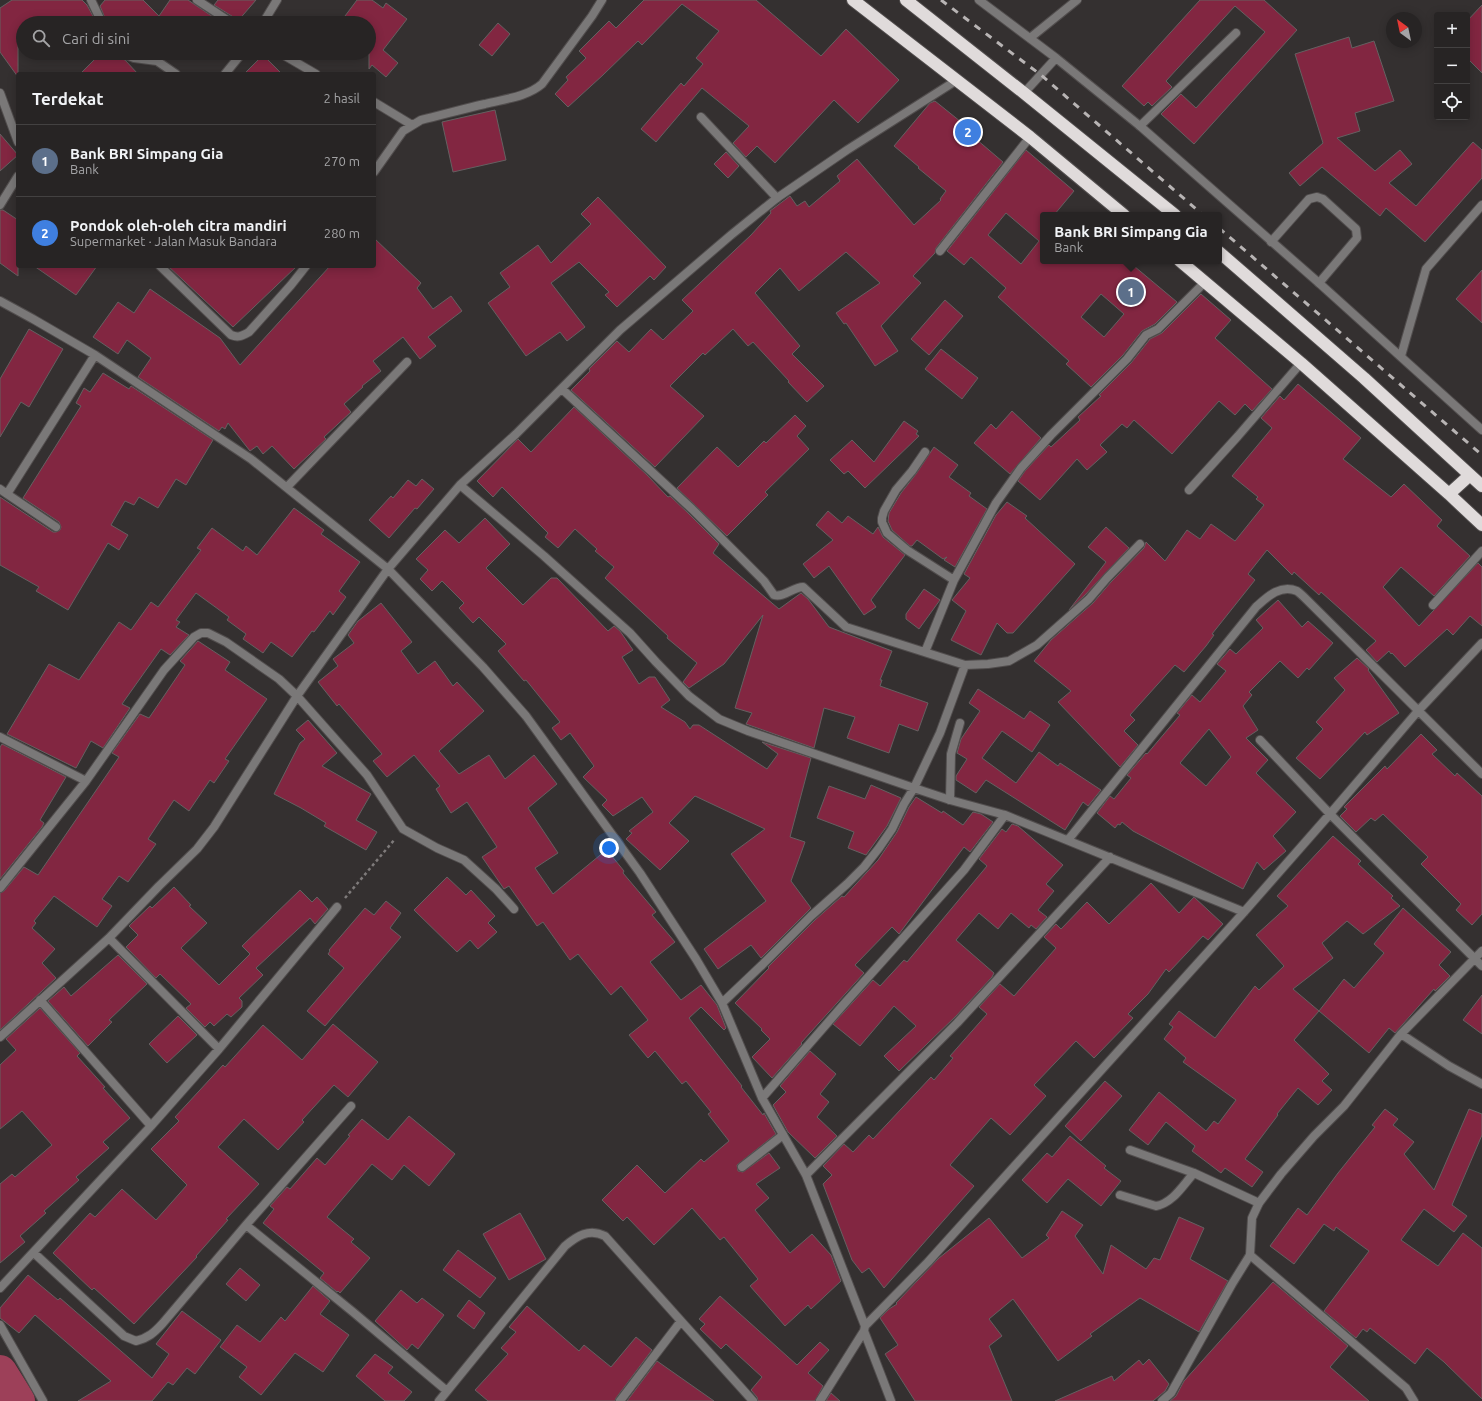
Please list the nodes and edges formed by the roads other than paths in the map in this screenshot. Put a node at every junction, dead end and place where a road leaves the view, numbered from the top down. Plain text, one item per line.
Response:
1 (91, 0) edge
2 (197, 0) edge
3 (277, 0) edge
4 (602, 0) edge
5 (853, 0) edge
6 (906, 0) edge
7 (979, 0) edge
8 (1077, 0) edge
9 (99, 16) edge
10 (221, 16) edge
11 (267, 16) edge
12 (1236, 33) dead end
13 (1030, 38) junction
14 (1056, 58) junction
15 (154, 60) edge
16 (236, 60) edge
17 (292, 60) edge
18 (173, 72) edge
19 (227, 72) edge
20 (313, 72) edge
21 (956, 80) junction
22 (1024, 92) junction
23 (0, 93) edge
24 (376, 103) edge
25 (701, 117) dead end
26 (412, 124) junction
27 (1140, 126) junction
28 (16, 137) edge
29 (1030, 137) junction
30 (376, 169) edge
31 (16, 179) edge
32 (777, 198) junction
33 (0, 205) edge
34 (1482, 205) edge
35 (1120, 212) edge
36 (1171, 212) edge
37 (1271, 242) junction
38 (940, 251) dead end
39 (1222, 255) edge
40 (1184, 264) edge
41 (162, 268) edge
42 (304, 268) edge
43 (1205, 282) junction
44 (1319, 283) junction
45 (0, 301) edge
46 (95, 355) junction
47 (1400, 356) junction
48 (408, 362) dead end
49 (1300, 363) junction
50 (562, 389) junction
51 (1482, 430) edge
52 (926, 452) dead end
53 (1470, 475) junction
54 (460, 485) junction
55 (1482, 486) edge
56 (287, 487) junction
57 (1189, 490) dead end
58 (4, 492) edge
59 (1449, 494) junction
60 (1482, 525) edge
61 (56, 527) dead end
62 (1140, 544) dead end
63 (1482, 551) edge
64 (388, 569) junction
65 (954, 580) junction
66 (1433, 605) dead end
67 (1482, 643) edge
68 (926, 652) junction
69 (966, 665) junction
70 (297, 696) junction
71 (1418, 711) junction
72 (960, 724) dead end
73 (0, 737) edge
74 (1260, 740) dead end
75 (1482, 774) edge
76 (86, 781) junction
77 (914, 788) junction
78 (950, 800) junction
79 (1330, 814) junction
80 (1005, 815) junction
81 (1068, 840) junction
82 (1110, 857) junction
83 (0, 888) edge
84 (337, 907) road end
85 (514, 909) dead end
86 (1244, 912) junction
87 (109, 938) junction
88 (1482, 951) edge
89 (1474, 959) junction
90 (1482, 966) edge
91 (40, 1000) junction
92 (722, 1003) junction
93 (1401, 1034) junction
94 (0, 1037) edge
95 (219, 1049) junction
96 (1482, 1084) edge
97 (762, 1098) junction
98 (351, 1106) dead end
99 (151, 1126) junction
100 (783, 1135) junction
101 (1130, 1150) dead end
102 (742, 1167) dead end
103 (1194, 1173) junction
104 (806, 1175) junction
105 (1120, 1195) dead end
106 (1258, 1203) junction
107 (246, 1225) junction
108 (34, 1253) junction
109 (1250, 1255) junction
110 (0, 1288) edge
111 (681, 1321) junction
112 (0, 1325) edge
113 (865, 1328) junction
114 (447, 1391) junction
115 (43, 1401) edge
116 (439, 1401) edge
117 (620, 1401) edge
118 (754, 1401) edge
119 (820, 1401) edge
120 (891, 1401) edge
121 (1162, 1401) edge
122 (1414, 1401) edge

1 - 9 street
2 - 10 street
3 - 11 street
4 - 26 street
5 - 21 highway
6 - 22 highway
7 - 13 street
8 - 13 street
12 - 27 street
13 - 14 street
14 - 22 street
14 - 27 street
15 - 18 street
16 - 19 street
17 - 20 street
21 - 29 highway
21 - 32 street
22 - 36 highway
23 - 28 street
24 - 26 street
25 - 32 street
26 - 30 street
27 - 37 street
29 - 35 highway
29 - 38 street
31 - 33 street
32 - 50 street
34 - 47 street
37 - 44 street
37 - 44 street
39 - 53 highway
40 - 43 highway
41 - 42 street
43 - 49 highway
43 - 65 street
44 - 47 street
45 - 46 street
46 - 56 street
46 - 58 street
47 - 51 street
48 - 56 street
49 - 57 street
49 - 59 highway
50 - 54 street
50 - 68 street
52 - 65 street
53 - 55 highway
53 - 59 highway
54 - 64 street
54 - 77 street
56 - 64 street
58 - 61 street
59 - 60 highway
62 - 69 street
63 - 66 street
64 - 70 street
64 - 92 street
65 - 68 street
67 - 71 street
68 - 69 street
69 - 77 street
70 - 76 street
70 - 85 street
70 - 87 street
71 - 75 street
71 - 79 street
71 - 81 street
72 - 78 street
73 - 76 street
74 - 79 street
76 - 83 street
77 - 78 street
77 - 92 street
78 - 80 street
79 - 86 street
79 - 89 street
80 - 81 street
80 - 97 street
81 - 82 street
82 - 86 street
82 - 104 street
84 - 95 street
86 - 113 street
87 - 91 street
87 - 95 street
88 - 89 street
89 - 90 street
89 - 93 street
91 - 94 street
91 - 99 street
92 - 97 street
93 - 96 street
93 - 106 street
95 - 99 street
97 - 100 street
98 - 107 street
99 - 108 street
100 - 102 street
100 - 104 street
101 - 103 street
103 - 105 street
103 - 106 street
104 - 113 street
106 - 109 street
107 - 108 street
107 - 114 street
108 - 110 street
109 - 121 street
109 - 122 street
111 - 114 street
111 - 117 street
111 - 118 street
112 - 115 street
113 - 119 street
113 - 120 street
114 - 116 street

